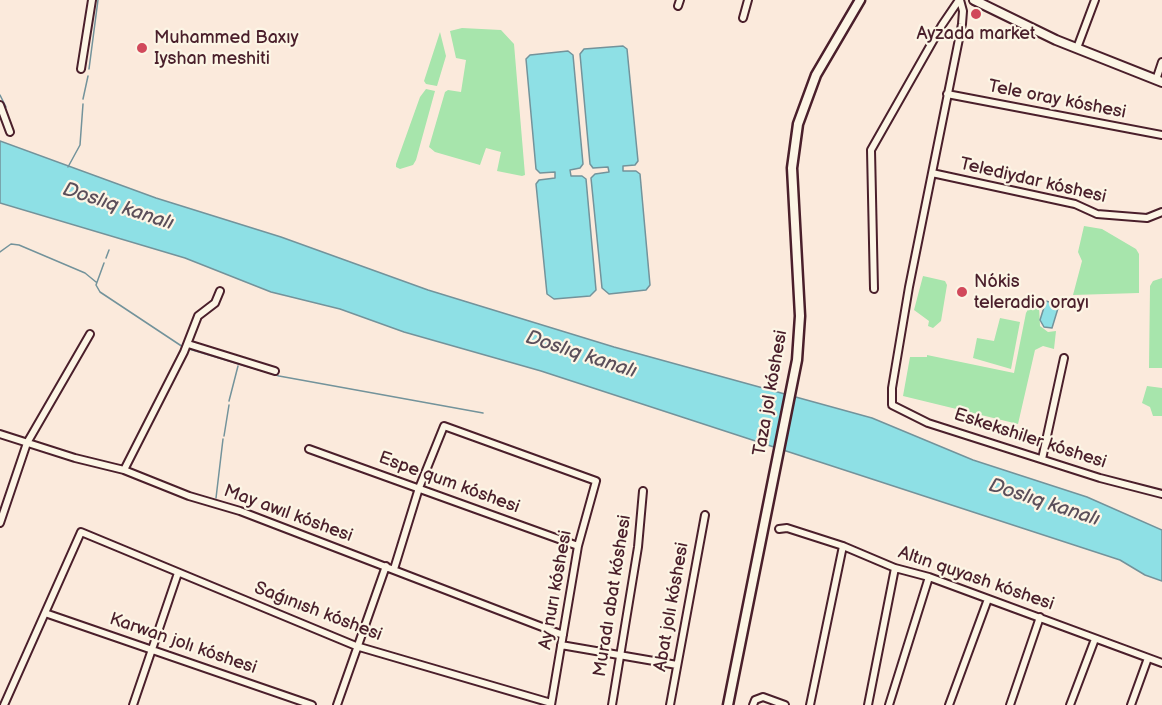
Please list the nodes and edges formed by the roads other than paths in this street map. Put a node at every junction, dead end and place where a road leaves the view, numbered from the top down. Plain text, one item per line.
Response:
1 (92, 0) edge
2 (748, 0) edge
3 (860, 0) edge
4 (959, 0) edge
5 (974, 0) edge
6 (1095, 0) edge
7 (743, 18) dead end
8 (1077, 48) junction
9 (1162, 62) edge
10 (81, 69) dead end
11 (1159, 81) edge
12 (947, 94) junction
13 (0, 105) edge
14 (10, 132) dead end
15 (1162, 135) edge
16 (932, 173) junction
17 (1162, 212) edge
18 (874, 289) dead end
19 (220, 291) dead end
20 (90, 334) dead end
21 (188, 344) junction
22 (1064, 358) dead end
23 (275, 371) dead end
24 (892, 405) joint
25 (0, 434) edge
26 (27, 443) junction
27 (309, 449) dead end
28 (1042, 459) junction
29 (124, 470) junction
30 (419, 488) junction
31 (644, 490) dead end
32 (1162, 495) edge
33 (705, 515) dead end
34 (0, 523) edge
35 (778, 528) dead end
36 (578, 546) junction
37 (843, 546) junction
38 (386, 566) junction
39 (896, 568) junction
40 (394, 569) junction
41 (178, 573) junction
42 (929, 578) junction
43 (988, 599) junction
44 (45, 613) junction
45 (1040, 617) junction
46 (563, 634) junction
47 (1095, 639) junction
48 (561, 645) junction
49 (356, 646) junction
50 (153, 648) junction
51 (618, 654) junction
52 (1148, 658) junction
53 (1162, 663) edge
54 (677, 665) junction
55 (551, 704) edge
56 (4, 705) edge
57 (133, 705) edge
58 (312, 705) edge
59 (338, 705) edge
60 (612, 705) edge
61 (670, 705) edge
62 (728, 705) edge
63 (753, 705) edge
64 (785, 705) edge
65 (810, 705) edge
66 (868, 705) edge
67 (889, 705) edge
68 (949, 705) edge
69 (1010, 705) edge
70 (1070, 705) edge
71 (1131, 705) edge

1 - 10 street
2 - 7 street
3 - 62 main road, Taza jol kóshesi
4 - 12 street, Telediydar kóshesi
4 - 18 street
5 - 8 street
6 - 8 street
8 - 11 street
9 - 11 street
12 - 15 street, Tele oray kóshesi
12 - 16 street, Telediydar kóshesi
13 - 14 street
16 - 17 street, Telediydar kóshesi
16 - 24 street, Telediydar kóshesi
19 - 21 street
20 - 26 street
21 - 23 street
21 - 29 street
22 - 28 street
24 - 28 street, Eskekshiler kóshesi
25 - 26 street, May awıl kóshesi
26 - 29 street, May awıl kóshesi
26 - 34 street
27 - 30 street, Espe qum kóshesi
28 - 32 street, Eskekshiler kóshesi
29 - 38 street, May awıl kóshesi
30 - 36 street, Espe qum kóshesi
30 - 36 street, Ay nurı kóshesi
30 - 40 street
31 - 51 street, Muradı abat kóshesi
33 - 54 street, Abat jolı kóshesi
35 - 37 street, Altın quyash kóshesi
36 - 46 street, Ay nurı kóshesi
37 - 39 street, Altın quyash kóshesi
37 - 65 street
38 - 40 street, May awıl kóshesi
38 - 49 street
39 - 42 street, Altın quyash kóshesi
39 - 66 street
40 - 46 street, May awıl kóshesi
41 - 44 street, Saǵınısh kóshesi
41 - 49 street, Saǵınısh kóshesi
41 - 50 street
42 - 43 street, Altın quyash kóshesi
42 - 67 street
43 - 45 street, Altın quyash kóshesi
43 - 68 street
44 - 50 street, Karwan jolı kóshesi
44 - 56 street
45 - 47 street, Altın quyash kóshesi
45 - 69 street
46 - 48 street, Ay nurı kóshesi
47 - 52 street, Altın quyash kóshesi
47 - 70 street
48 - 51 street
48 - 55 street, Ay nurı kóshesi
49 - 55 street, Saǵınısh kóshesi
49 - 59 street
50 - 57 street
50 - 58 street, Karwan jolı kóshesi
51 - 54 street
51 - 60 street, Muradı abat kóshesi
52 - 53 street, Altın quyash kóshesi
52 - 71 street
54 - 61 street, Abat jolı kóshesi
63 - 64 street

